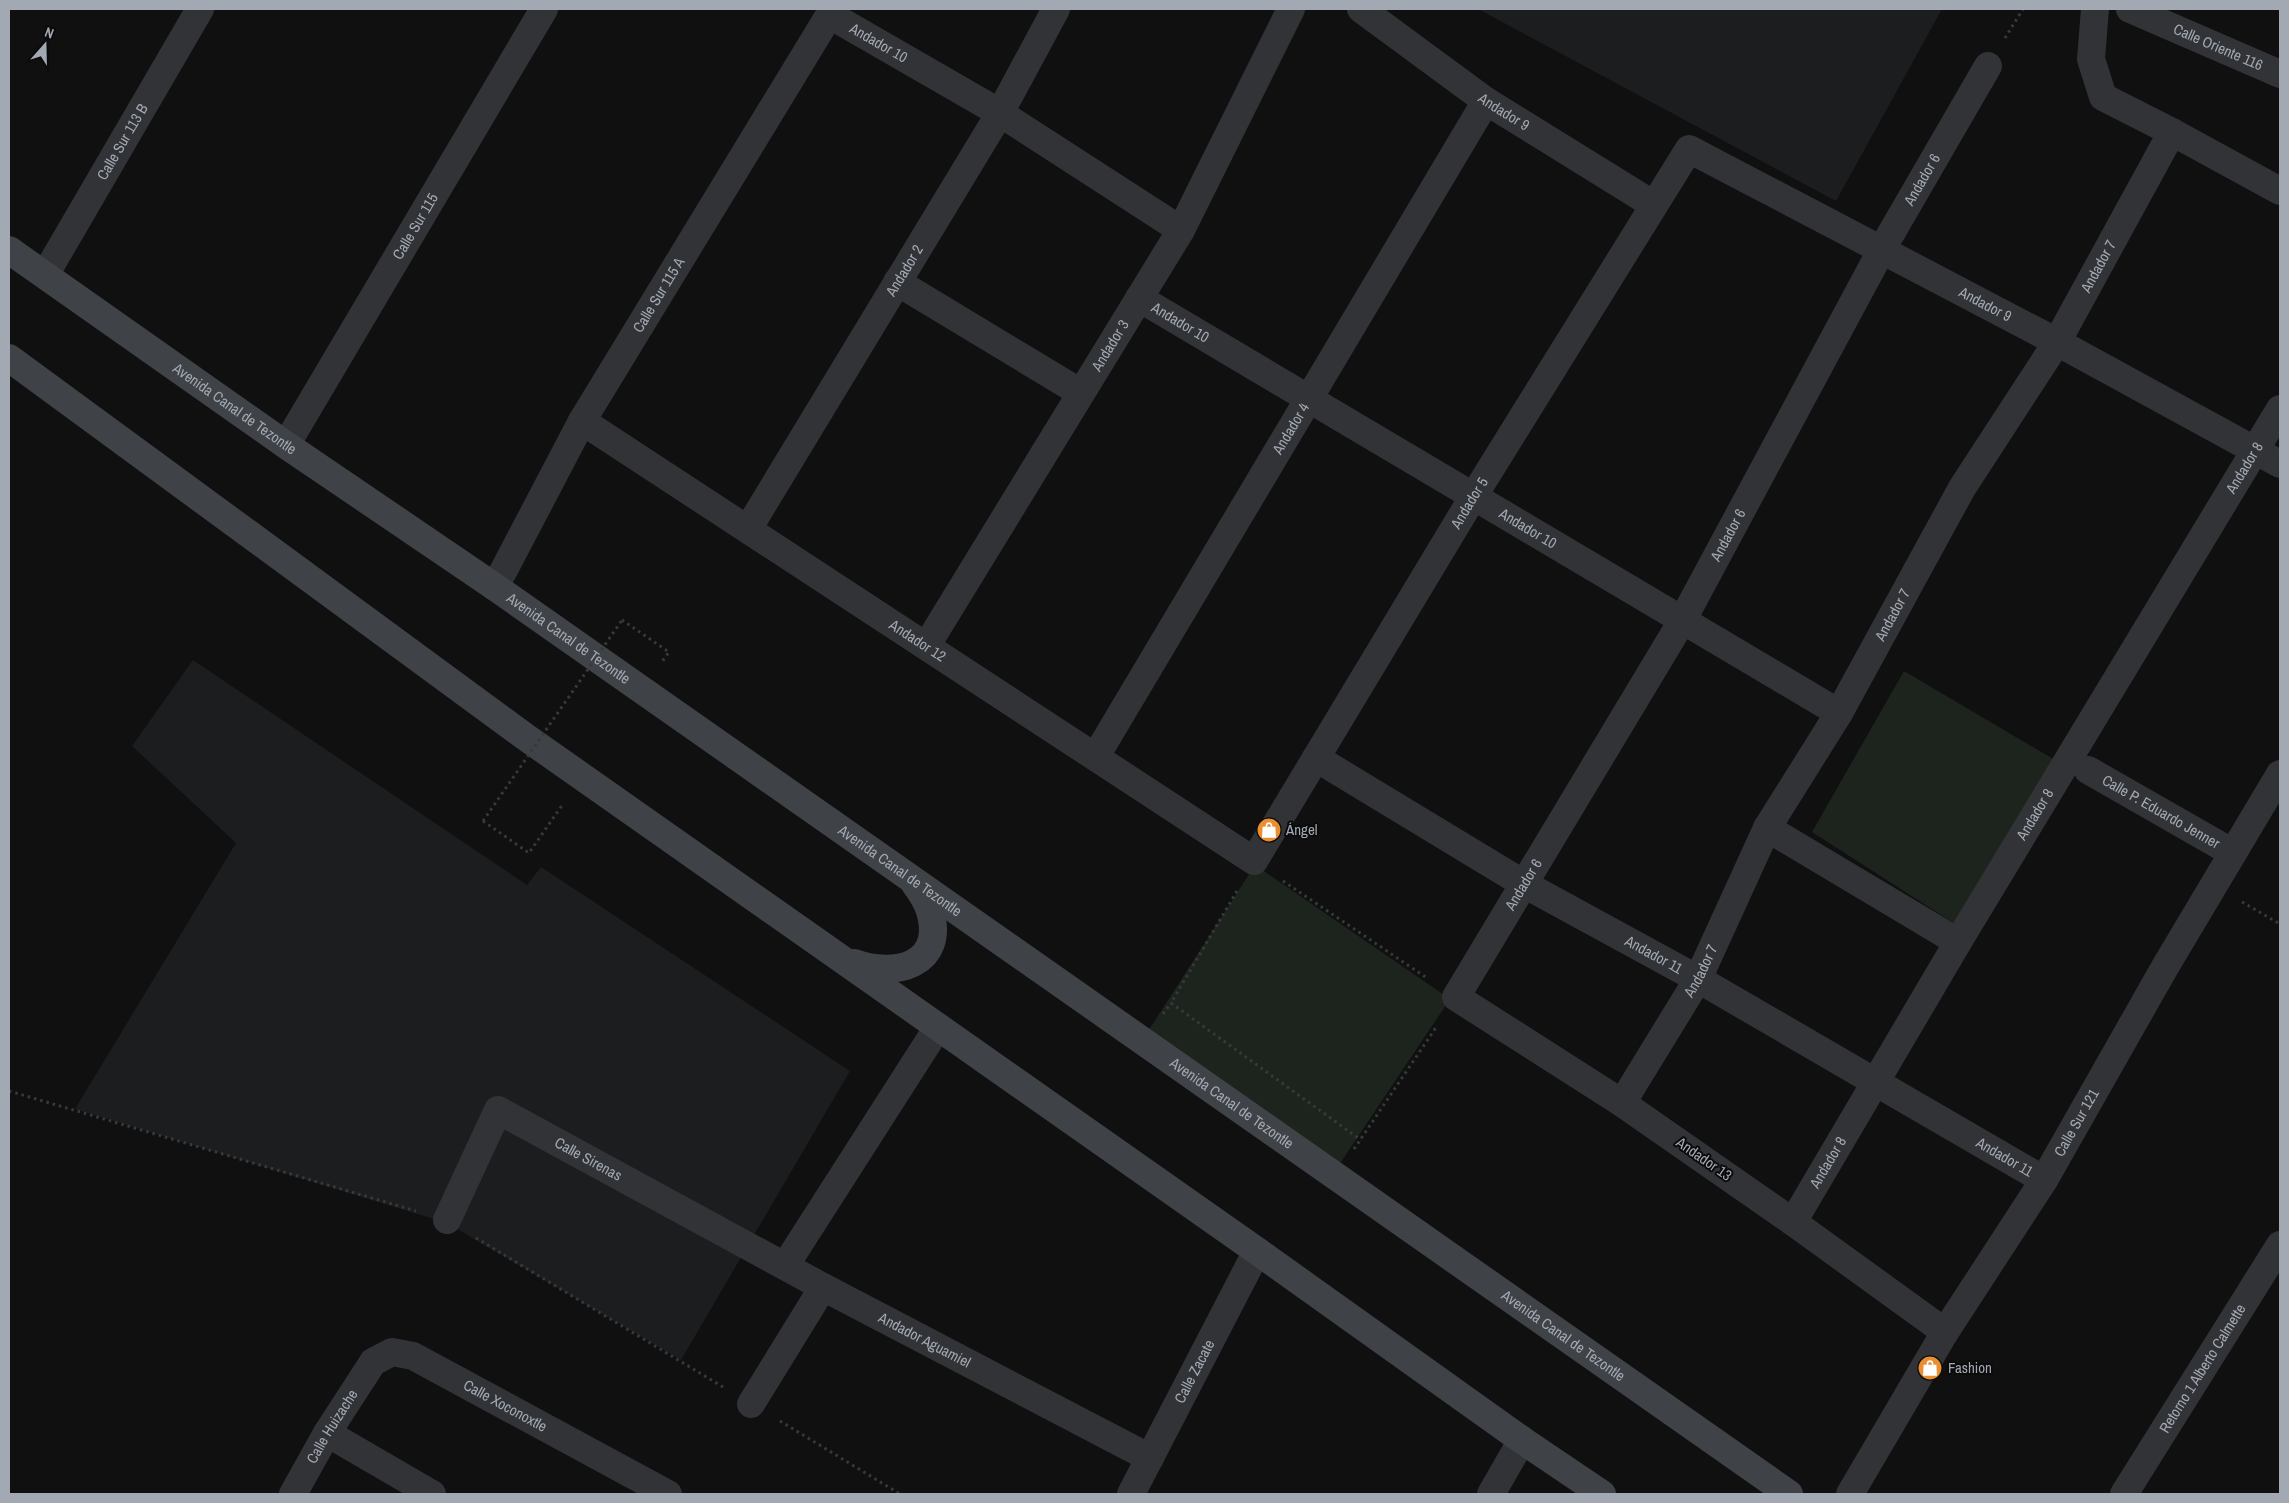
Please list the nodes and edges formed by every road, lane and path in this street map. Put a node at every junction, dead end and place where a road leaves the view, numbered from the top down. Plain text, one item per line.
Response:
1 (200, 9) edge
2 (544, 9) edge
3 (1056, 9) edge
4 (1291, 9) edge
5 (1361, 9) edge
6 (2095, 9) edge
7 (2130, 9) edge
8 (832, 12) edge
9 (1988, 66) dead end
10 (2280, 74) edge
11 (1486, 100) junction
12 (1000, 113) junction
13 (2172, 132) junction
14 (1689, 148) joint
15 (2280, 191) edge
16 (1654, 205) junction
17 (1181, 230) junction
18 (1882, 249) junction
19 (9, 250) edge
20 (44, 275) junction
21 (897, 282) junction
22 (1139, 298) junction
23 (2057, 342) junction
24 (9, 358) edge
25 (1081, 393) junction
26 (1308, 398) junction
27 (2280, 409) edge
28 (582, 421) junction
29 (286, 445) junction
30 (2255, 450) junction
31 (2280, 464) edge
32 (1474, 497) junction
33 (748, 529) junction
34 (495, 587) junction
35 (1682, 621) junction
36 (927, 646) junction
37 (669, 652) dead end
38 (1839, 713) junction
39 (1096, 756) junction
40 (1316, 758) junction
41 (2088, 770) dead end
42 (2280, 774) edge
43 (582, 777) junction
44 (1767, 828) junction
45 (2233, 853) junction
46 (1254, 861) junction
47 (912, 879) junction
48 (1524, 884) junction
49 (2214, 886) junction
50 (2280, 924) edge
51 (1958, 942) junction
52 (841, 958) junction
53 (1698, 979) junction
54 (1456, 997) junction
55 (938, 1027) junction
56 (1875, 1082) junction
57 (9, 1091) edge
58 (1622, 1103) junction
59 (2044, 1180) junction
60 (447, 1220) junction
61 (1793, 1222) junction
62 (2280, 1245) edge
63 (1257, 1251) junction
64 (785, 1266) junction
65 (823, 1287) junction
66 (1945, 1332) junction
67 (374, 1362) joint
68 (751, 1404) junction
69 (327, 1433) junction
70 (1522, 1440) junction
71 (1150, 1458) junction
72 (632, 1485) edge
73 (293, 1494) edge
74 (432, 1494) edge
75 (668, 1494) edge
76 (900, 1494) edge
77 (1131, 1494) edge
78 (1491, 1494) edge
79 (1602, 1494) edge
80 (1789, 1494) edge
81 (1850, 1494) edge
82 (2124, 1494) edge

1 - 20 street, Calle Sur 113 B
2 - 29 street, Calle Sur 115
3 - 12 street, Andador 2
4 - 17 street, Andador 3
5 - 11 street, Andador 9
6 - 13 street
7 - 10 street, Calle Oriente 116
8 - 12 street, Andador 10
8 - 28 street, Calle Sur 115 A
9 - 18 street, Andador 6
11 - 16 street, Andador 9
11 - 26 street, Andador 4
12 - 17 street, Andador 10
12 - 21 street, Andador 2
13 - 15 street
13 - 23 street, Andador 7
14 - 16 street, Andador 5
14 - 18 street, Andador 9
16 - 32 street, Andador 5
17 - 22 street, Andador 3
18 - 23 street, Andador 9
18 - 35 street, Andador 6
19 - 20 main road, Avenida Canal de Tezontle
20 - 29 main road, Avenida Canal de Tezontle
21 - 25 street
21 - 33 street, Andador 2
22 - 25 street, Andador 3
22 - 26 street, Andador 10
23 - 30 street, Andador 9
23 - 38 street, Andador 7
24 - 43 main road
25 - 36 street, Andador 3
26 - 32 street, Andador 10
26 - 39 street, Andador 4
27 - 30 street, Andador 8
28 - 33 street, Andador 12
28 - 34 street, Calle Sur 115 A
29 - 34 main road, Avenida Canal de Tezontle
30 - 31 street, Andador 9
30 - 51 street, Andador 8
32 - 35 street, Andador 10
32 - 40 street, Andador 5
33 - 36 street, Andador 12
34 - 47 main road, Avenida Canal de Tezontle
35 - 38 street, Andador 10
35 - 48 street, Andador 6
36 - 39 street, Andador 12
37 - 43 path, bridge
38 - 44 street, Andador 7
39 - 46 street, Andador 12
40 - 46 street, Andador 5
40 - 48 street, Andador 11
41 - 45 street, Calle P. Eduardo Jenner
42 - 45 street, Calle Sur 121
43 - 52 main road
44 - 51 street
44 - 53 street, Andador 7
45 - 49 street, Calle Sur 121
46 - 54 path
46 - 54 path
47 - 52 main road
47 - 80 main road, Avenida Canal de Tezontle
48 - 53 street, Andador 11
48 - 54 street, Andador 6
49 - 50 path
49 - 59 street, Calle Sur 121
51 - 56 street, Andador 8
52 - 55 main road
53 - 56 street, Andador 11
53 - 58 street, Andador 7
54 - 58 street, Andador 13
55 - 63 main road
55 - 64 street
56 - 59 street, Andador 11
56 - 61 street, Andador 8
57 - 60 path
58 - 61 street, Andador 13
59 - 66 street, Calle Sur 121
60 - 64 street, Calle Sirenas
60 - 68 path
61 - 66 street, Andador 13
62 - 82 street, Retorno 1 Alberto Calmette
63 - 70 main road
63 - 71 street, Calle Zacate
64 - 65 street, Calle Sirenas
65 - 68 street
65 - 71 street, Andador Aguamiel
66 - 81 street, Calle Sur 121
67 - 69 street, Calle Huizache
67 - 72 street, Calle Xoconoxtle
68 - 76 path
69 - 73 street, Calle Huizache
69 - 74 street
70 - 78 street
70 - 79 main road
71 - 77 street, Calle Zacate
72 - 75 street, Calle Xoconoxtle

